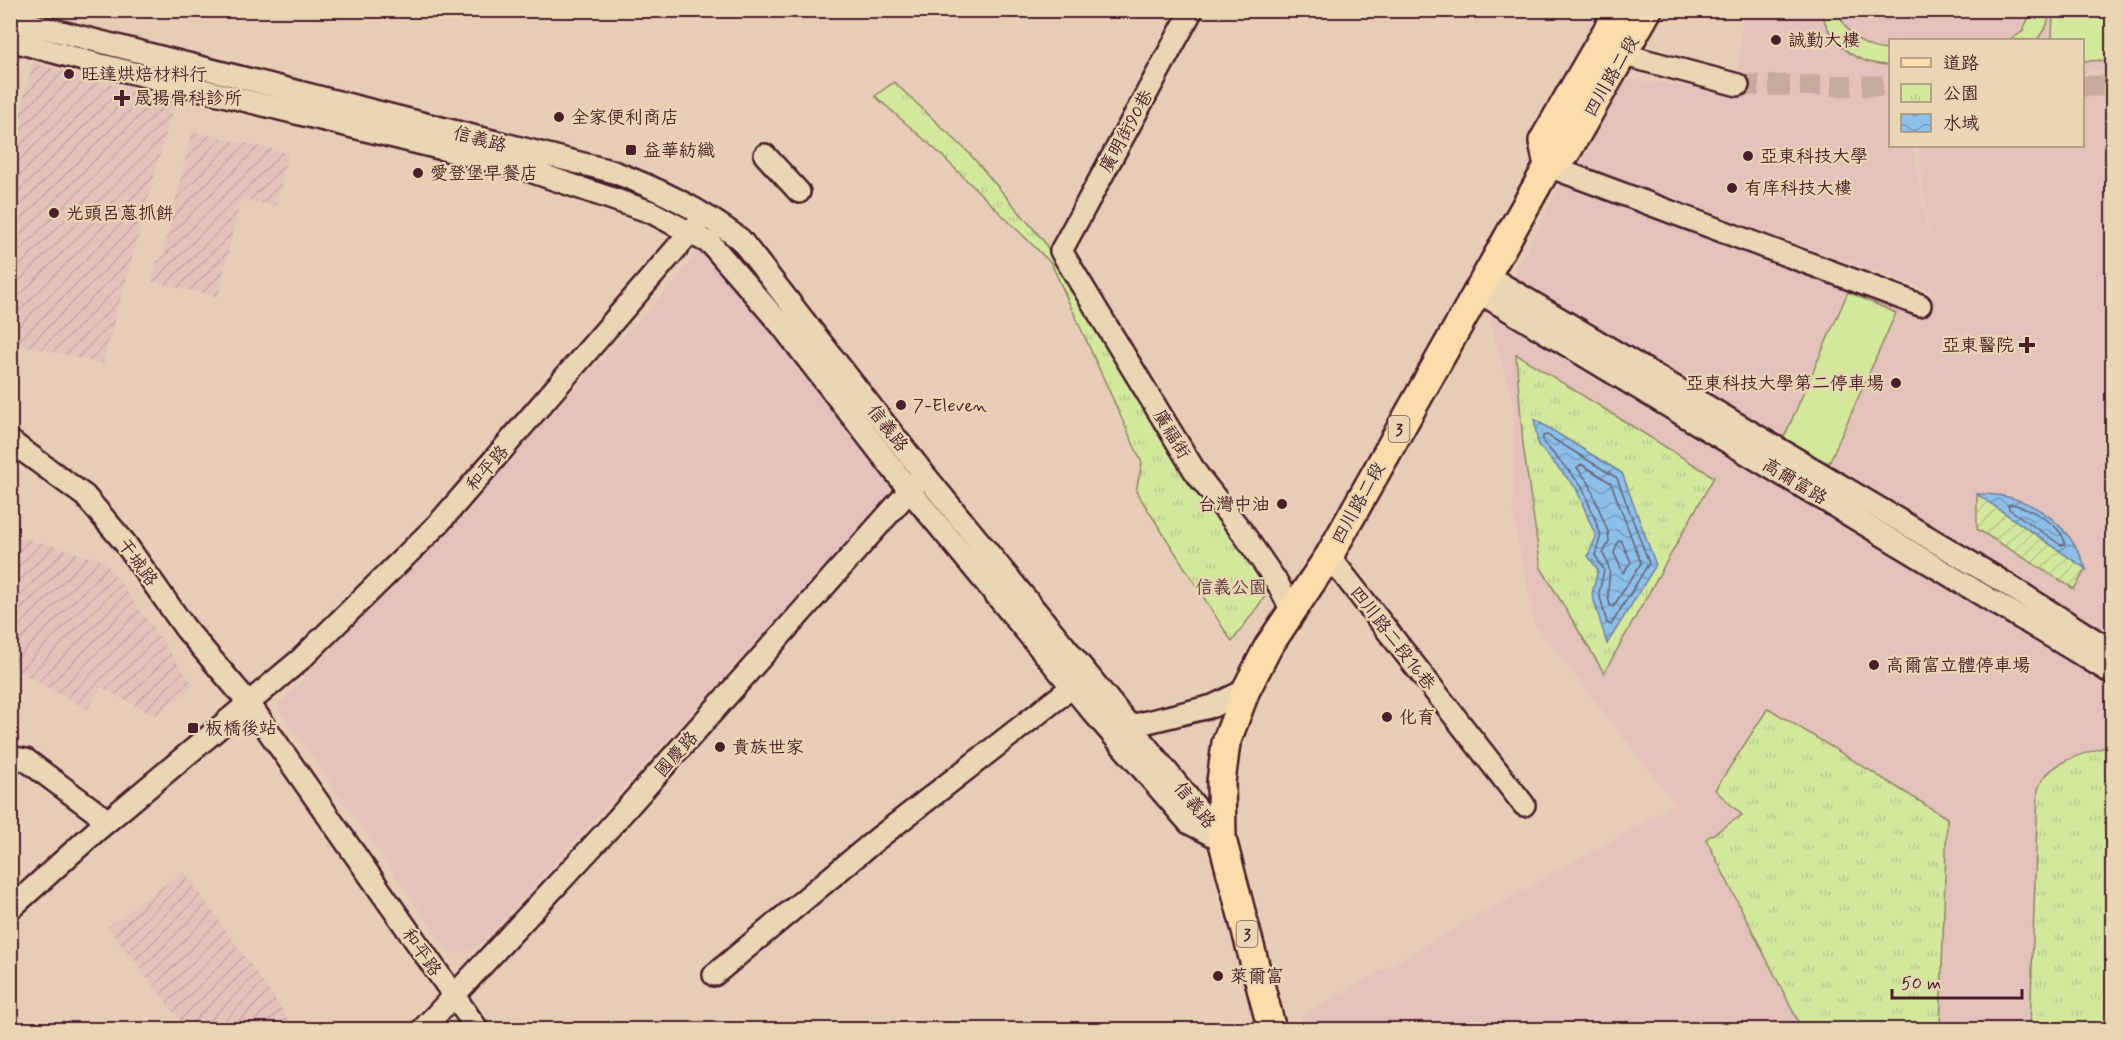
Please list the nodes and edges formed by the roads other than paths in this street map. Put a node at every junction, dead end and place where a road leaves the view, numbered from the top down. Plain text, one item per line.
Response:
1 (1192, 10) edge
2 (1647, 10) edge
3 (10, 19) edge
4 (1614, 21) edge
5 (10, 40) edge
6 (1625, 51) junction
7 (1738, 85) tunnel mouth
8 (765, 155) dead end
9 (1548, 166) junction
10 (799, 192) dead end
11 (705, 213) junction
12 (692, 232) junction
13 (1061, 251) joint
14 (1482, 283) junction
15 (1920, 305) dead end
16 (10, 441) edge
17 (924, 474) junction
18 (910, 491) junction
19 (1329, 556) junction
20 (1292, 611) junction
21 (2112, 651) edge
22 (2112, 673) edge
23 (1072, 687) junction
24 (1246, 690) junction
25 (248, 702) junction
26 (1092, 711) junction
27 (1131, 726) junction
28 (10, 757) edge
29 (1524, 806) dead end
30 (108, 821) junction
31 (1222, 839) junction
32 (10, 909) edge
33 (714, 975) dead end
34 (453, 996) junction
35 (422, 1029) edge
36 (478, 1029) edge
37 (1272, 1029) edge

1 - 13 street, 廣明街90巷
2 - 6 main road, 四川路二段 / 3
3 - 11 street, 信義路
4 - 6 street
4 - 9 main road, 四川路二段
5 - 12 street, 信義路
6 - 7 street
6 - 9 main road, 四川路二段 / 3
8 - 10 street
9 - 14 main road, 四川路二段 / 3
9 - 15 street
11 - 12 street, 和平路
11 - 17 street, 信義路
12 - 18 street, 信義路
12 - 25 street, 和平路
13 - 20 street, 廣福街
14 - 19 main road, 四川路二段 / 3
14 - 21 street, 高爾富路
14 - 22 street, 高爾富路
16 - 25 street, 干城路
17 - 18 street, 國慶路
17 - 27 street, 信義路
18 - 23 street, 信義路
18 - 34 street, 國慶路
19 - 20 main road, 四川路二段 / 3
19 - 29 street, 四川路二段16巷
20 - 24 main road, 四川路二段 / 3
23 - 26 street, 信義路
23 - 33 street
24 - 27 street
24 - 31 main road, 四川路二段 / 3
25 - 30 street, 和平路
25 - 34 street, 和平路
26 - 27 street
26 - 31 street, 信義路
27 - 31 street, 信義路
28 - 30 street
30 - 32 street, 和平路
31 - 37 main road, 3
34 - 35 street, 國慶路
34 - 36 street, 和平路

